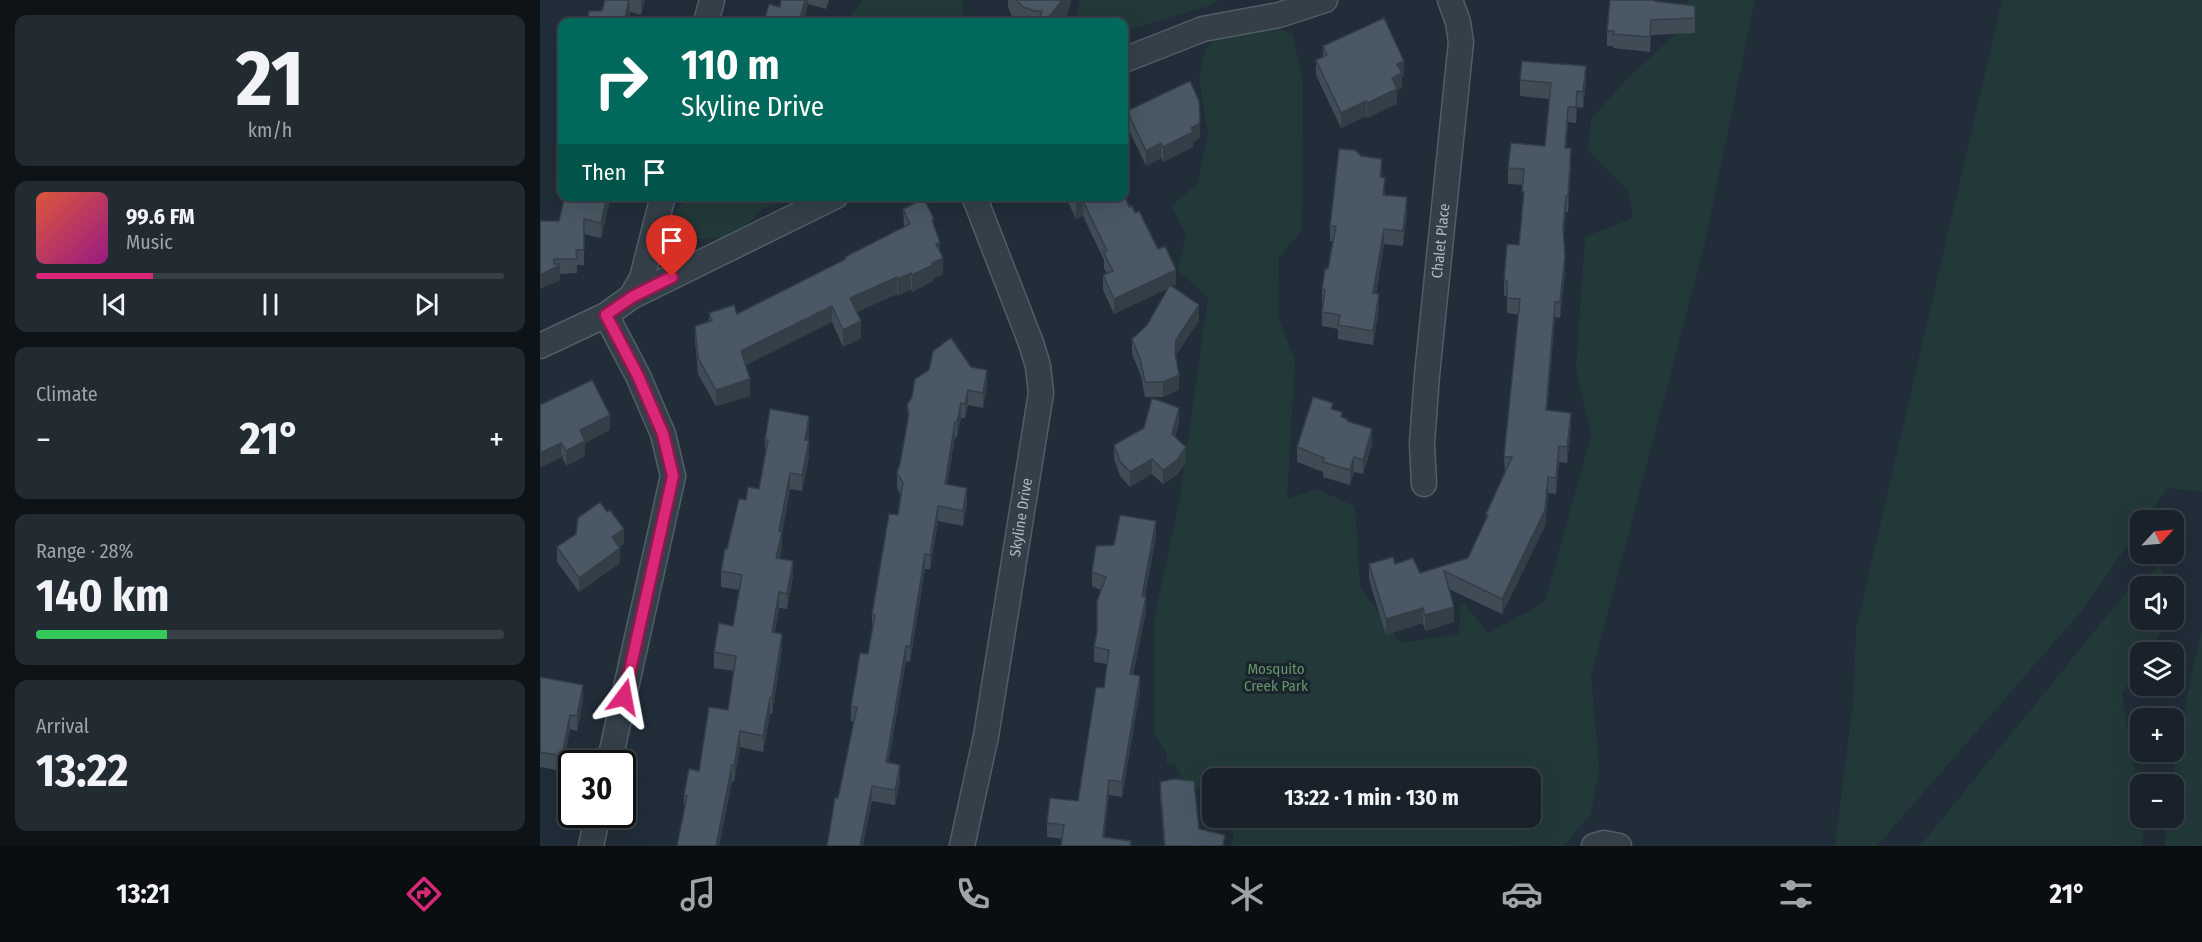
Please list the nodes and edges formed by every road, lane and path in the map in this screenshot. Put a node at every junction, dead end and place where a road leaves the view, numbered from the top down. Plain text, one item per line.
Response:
1 (712, 0) edge
2 (1325, 0) edge
3 (1450, 0) edge
4 (707, 18) edge
5 (1128, 58) edge
6 (662, 201) edge
7 (826, 201) edge
8 (976, 201) edge
9 (632, 297) junction
10 (606, 315) junction
11 (540, 346) edge
12 (1424, 483) dead end
13 (612, 750) edge
14 (595, 828) edge
15 (591, 846) edge
16 (962, 846) edge
17 (1594, 846) edge
18 (1619, 846) edge

1 - 4 street
2 - 5 street
3 - 12 street, Chalet Place
6 - 9 street
7 - 9 street
8 - 16 street, Skyline Drive
9 - 10 street
10 - 11 street
10 - 13 street
14 - 15 street
17 - 18 street

